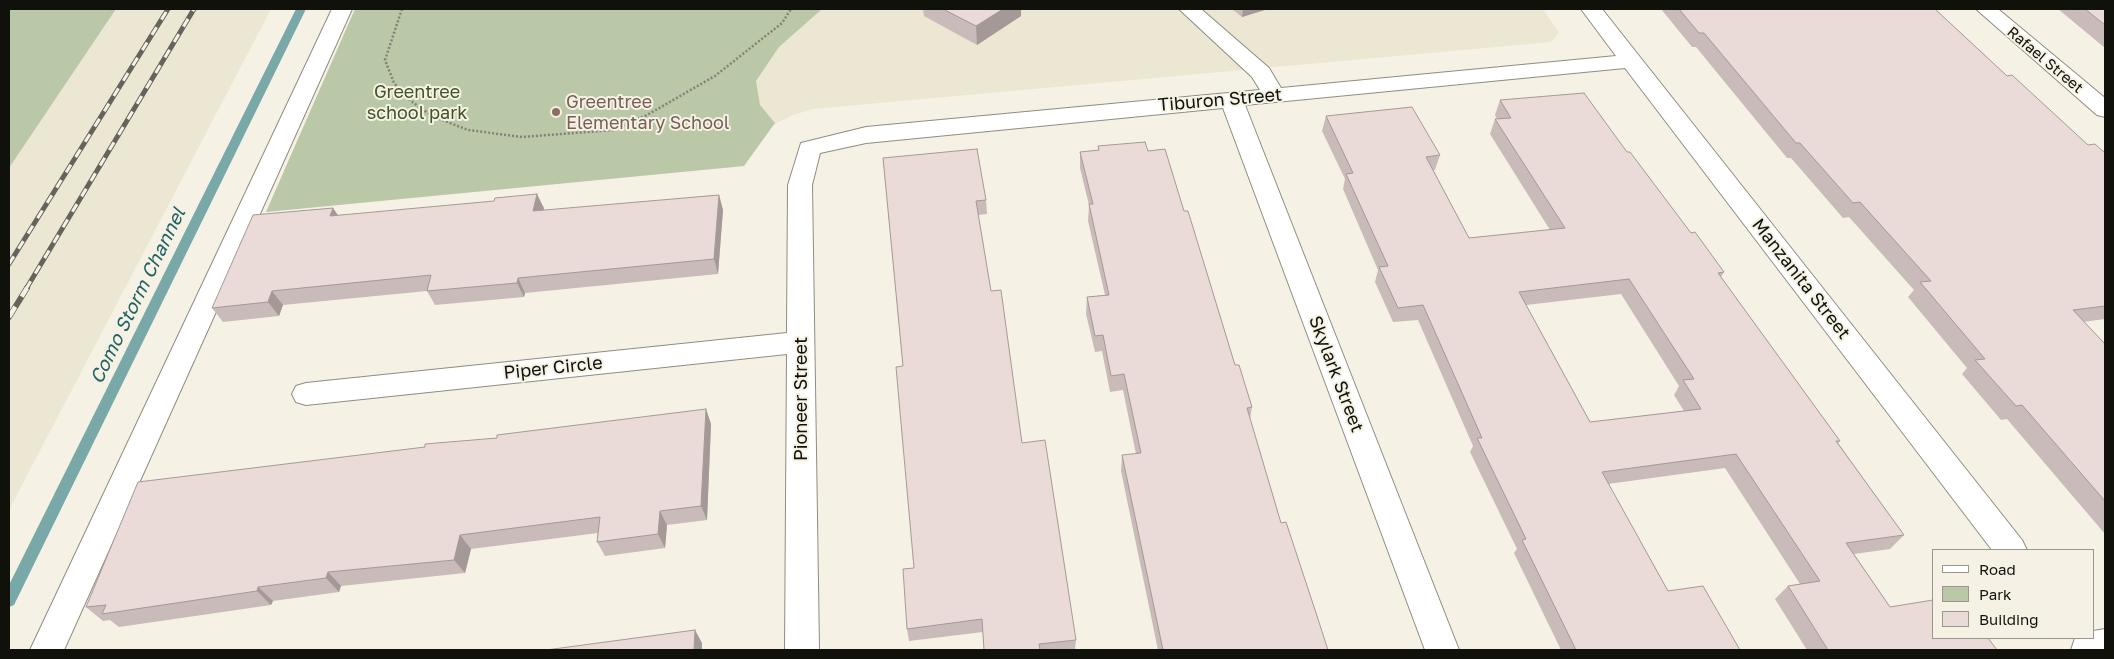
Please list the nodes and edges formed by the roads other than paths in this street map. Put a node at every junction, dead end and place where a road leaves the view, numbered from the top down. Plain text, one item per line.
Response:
1 (342, 9) edge
2 (1189, 9) edge
3 (1591, 9) edge
4 (1986, 9) edge
5 (1632, 61) junction
6 (1274, 94) junction
7 (1231, 98) junction
8 (2105, 110) edge
9 (809, 148) joint
10 (800, 342) junction
11 (306, 394) dead end
12 (2010, 549) edge
13 (47, 650) edge
14 (802, 650) edge
15 (1442, 650) edge

1 - 13 street
2 - 6 street
3 - 5 street, Manzanita Street
4 - 8 street, Rafael Street
5 - 6 street, Tiburon Street
5 - 12 street, Manzanita Street
6 - 7 street, Tiburon Street
7 - 9 street, Tiburon Street
7 - 15 street, Skylark Street
9 - 10 street, Pioneer Street
10 - 11 street, Piper Circle
10 - 14 street, Pioneer Street

